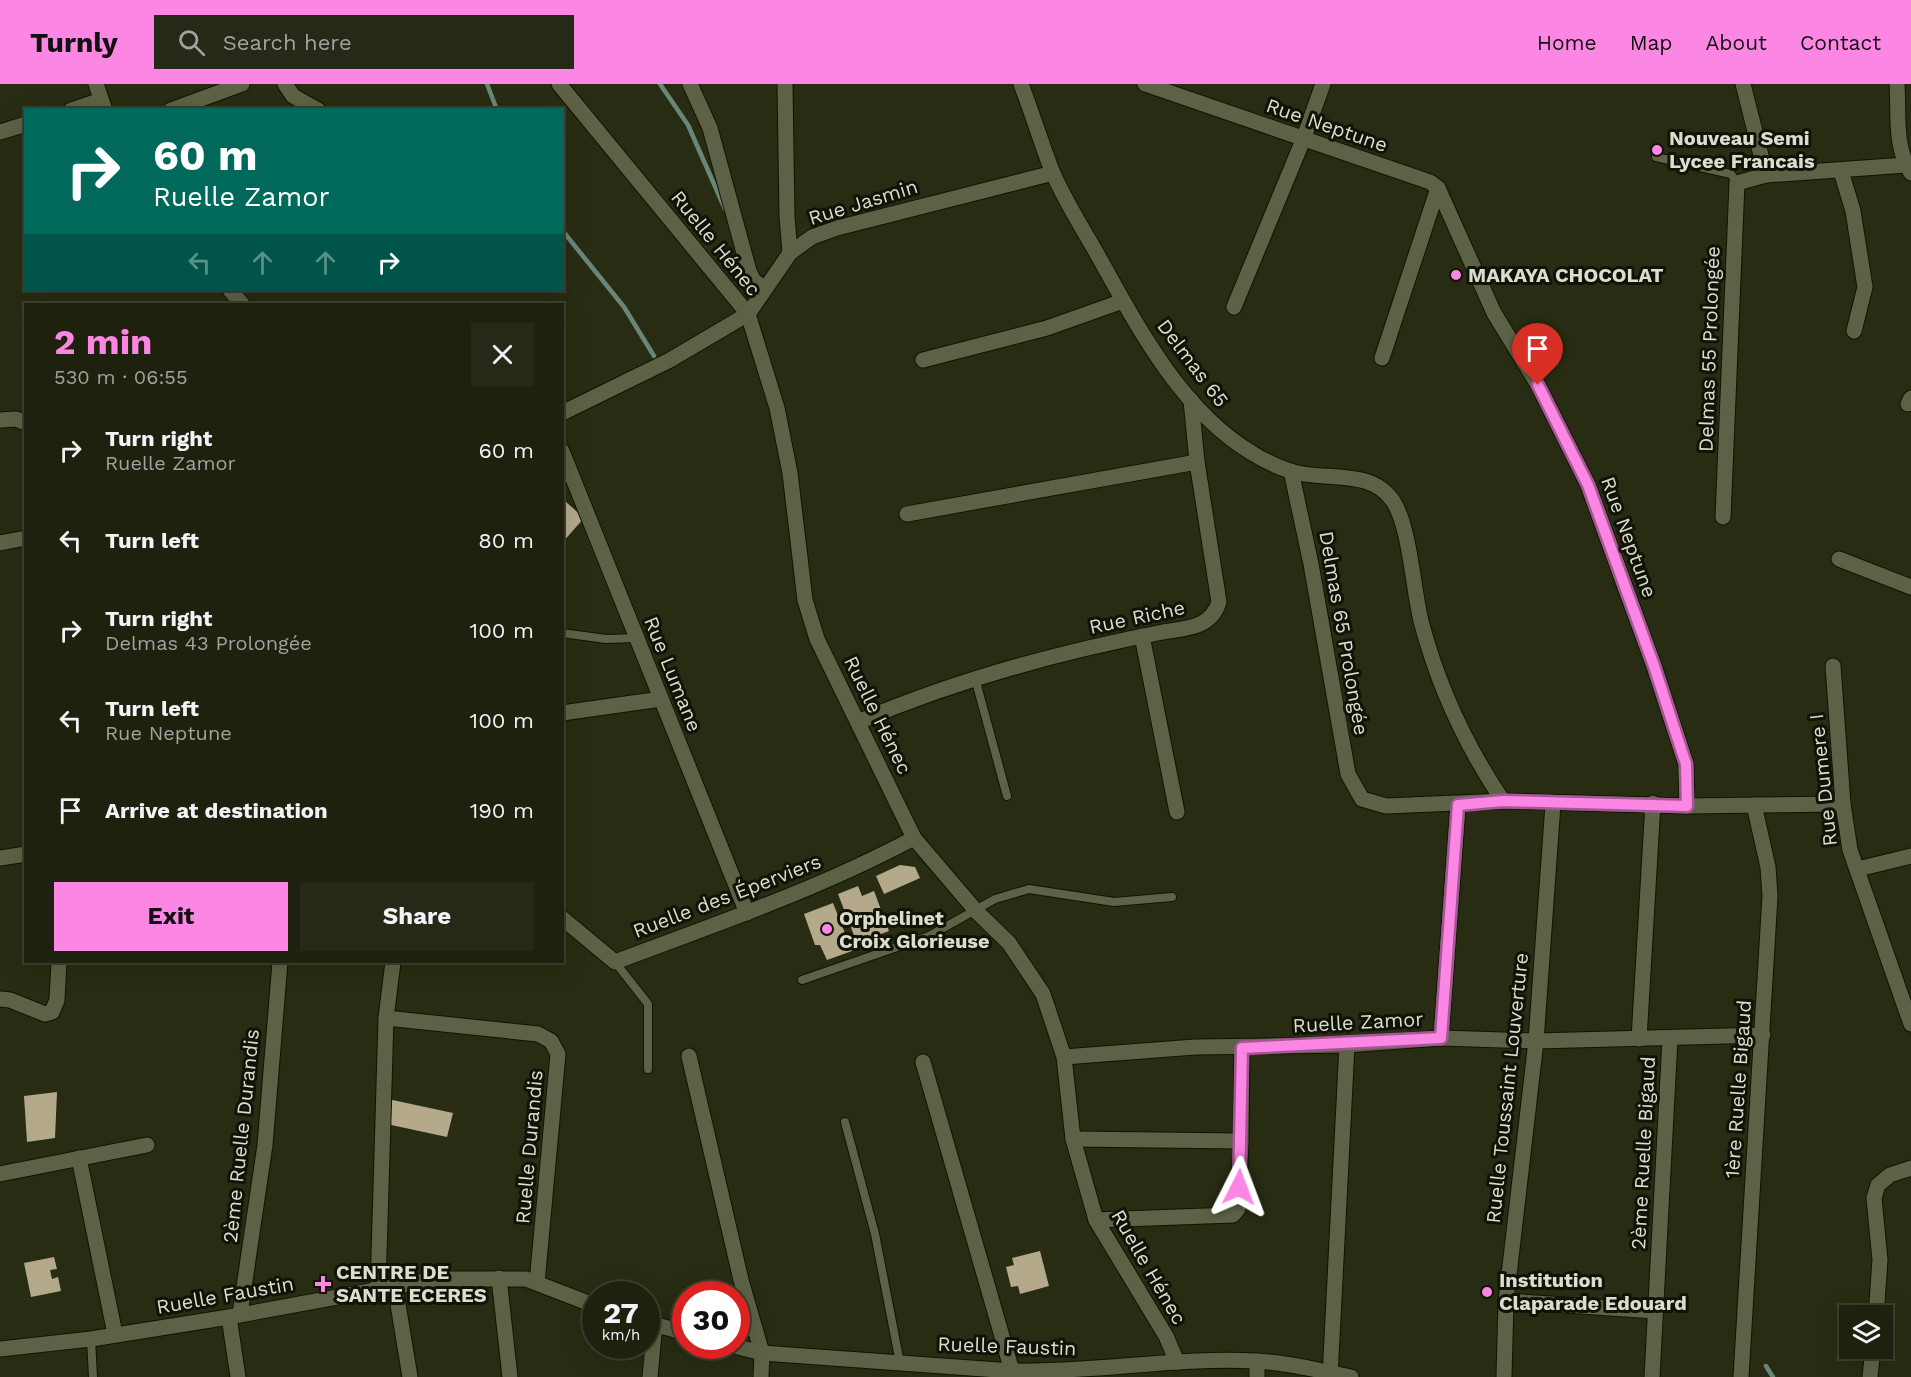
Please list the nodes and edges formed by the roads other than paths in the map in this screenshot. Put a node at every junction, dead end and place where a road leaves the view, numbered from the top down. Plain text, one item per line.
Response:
1 (96, 84) edge
2 (242, 84) edge
3 (285, 84) edge
4 (559, 84) edge
5 (690, 84) edge
6 (785, 84) edge
7 (1021, 84) edge
8 (1145, 84) edge
9 (1323, 84) edge
10 (1743, 84) edge
11 (1902, 94) edge
12 (103, 105) edge
13 (84, 108) edge
14 (176, 108) edge
15 (314, 108) edge
16 (24, 125) edge
17 (0, 132) edge
18 (1303, 140) junction
19 (1656, 157) dead end
20 (1908, 169) edge
21 (1841, 171) junction
22 (1053, 172) junction
23 (1766, 175) junction
24 (1737, 183) junction
25 (1438, 188) junction
26 (790, 254) junction
27 (765, 288) junction
28 (231, 291) edge
29 (1123, 301) junction
30 (241, 303) edge
31 (1234, 307) dead end
32 (748, 314) junction
33 (1854, 331) dead end
34 (1382, 358) dead end
35 (923, 360) dead end
36 (1191, 400) junction
37 (564, 412) edge
38 (0, 420) edge
39 (24, 422) edge
40 (564, 456) edge
41 (1197, 462) junction
42 (1291, 471) junction
43 (908, 514) dead end
44 (1723, 517) dead end
45 (24, 537) edge
46 (0, 543) edge
47 (1839, 559) dead end
48 (1911, 587) edge
49 (564, 633) edge
50 (1142, 636) junction
51 (636, 638) junction
52 (1833, 666) dead end
53 (975, 677) junction
54 (661, 699) junction
55 (564, 713) edge
56 (858, 722) junction
57 (1007, 796) dead end
58 (1503, 801) junction
59 (1653, 803) junction
60 (1553, 804) junction
61 (1843, 804) junction
62 (1458, 805) junction
63 (1754, 805) junction
64 (1687, 806) junction
65 (1177, 812) dead end
66 (914, 838) junction
67 (24, 854) edge
68 (1911, 856) edge
69 (0, 858) edge
70 (1858, 869) junction
71 (1172, 897) dead end
72 (977, 912) junction
73 (747, 913) junction
74 (564, 920) edge
75 (615, 962) junction
76 (59, 963) edge
77 (280, 963) edge
78 (393, 963) edge
79 (802, 980) dead end
80 (0, 999) edge
81 (386, 1017) junction
82 (1911, 1024) edge
83 (1763, 1035) junction
84 (1441, 1038) junction
85 (1670, 1039) junction
86 (1639, 1040) junction
87 (1536, 1041) junction
88 (1347, 1045) junction
89 (1242, 1048) junction
90 (689, 1056) dead end
91 (1064, 1057) junction
92 (923, 1062) dead end
93 (648, 1070) dead end
94 (845, 1122) dead end
95 (1073, 1139) junction
96 (1242, 1141) junction
97 (147, 1146) dead end
98 (79, 1158) junction
99 (1911, 1168) edge
100 (0, 1174) edge
101 (1096, 1220) junction
102 (499, 1278) junction
103 (537, 1283) junction
104 (395, 1286) junction
105 (378, 1289) junction
106 (582, 1301) edge
107 (1506, 1301) junction
108 (1877, 1305) edge
109 (1655, 1311) junction
110 (234, 1316) junction
111 (115, 1334) junction
112 (91, 1339) junction
113 (0, 1349) edge
114 (750, 1350) edge
115 (762, 1353) junction
116 (650, 1359) edge
117 (1872, 1359) edge
118 (1257, 1361) junction
119 (1178, 1362) junction
120 (900, 1363) junction
121 (935, 1371) edge
122 (1012, 1371) junction
123 (1052, 1375) edge
124 (1329, 1375) edge
125 (93, 1377) edge
126 (238, 1377) edge
127 (410, 1377) edge
128 (510, 1377) edge
129 (650, 1377) edge
130 (761, 1377) edge
131 (1257, 1377) edge
132 (1351, 1377) edge
133 (1504, 1377) edge
134 (1652, 1377) edge
135 (1741, 1377) edge
136 (1870, 1377) edge

1 - 12 street
2 - 14 street
3 - 15 street
4 - 32 street, Ruelle Hénec
5 - 27 street
6 - 26 street
7 - 22 street, Delmas 65
8 - 18 street, Rue Neptune
9 - 18 street
10 - 23 street
11 - 20 street
12 - 13 street
16 - 17 street
18 - 25 street, Rue Neptune
18 - 31 street
19 - 24 lane
20 - 21 street
21 - 23 street
21 - 33 street
22 - 26 street, Rue Jasmin
22 - 29 street, Delmas 65
23 - 24 street
24 - 44 street, Delmas 55 Prolongée
25 - 34 street
25 - 64 street, Rue Neptune
26 - 27 street, Rue Jasmin
27 - 32 street, Rue Jasmin
28 - 30 street
29 - 35 street
29 - 36 street, Delmas 65
32 - 37 street, Rue Jasmin
32 - 56 street, Ruelle Hénec
36 - 41 street, Rue Riche
36 - 42 street, Delmas 65
38 - 39 street
40 - 51 street, Rue Lumane
41 - 43 street
41 - 50 street, Rue Riche
42 - 58 street, Delmas 65
42 - 62 street, Delmas 65 Prolongée
45 - 46 street
47 - 48 street
49 - 51 lane
50 - 53 street, Rue Riche
50 - 65 street
51 - 54 street, Rue Lumane
52 - 61 street, Rue Dumere I
53 - 56 street, Rue Riche
53 - 57 lane
54 - 55 street
54 - 73 street, Rue Lumane
56 - 66 street, Ruelle Hénec
58 - 60 street
58 - 62 street
59 - 60 street
59 - 64 street
59 - 86 street
60 - 87 street, Ruelle Toussaint Louverture
61 - 63 street
61 - 70 street, Rue Dumere I
62 - 84 street
63 - 64 street
63 - 83 street, 1ère Ruelle Bigaud
66 - 72 street, Ruelle Hénec
66 - 73 street, Ruelle des Éperviers
67 - 69 street
68 - 70 street
70 - 82 street, Rue Dumere I
71 - 72 lane
72 - 79 lane
72 - 91 street, Ruelle Hénec
73 - 75 street, Ruelle des Éperviers
74 - 75 street
75 - 93 lane
76 - 80 street
77 - 110 street, 2ème Ruelle Durandis
78 - 81 street
81 - 103 street, Ruelle Durandis
81 - 105 street
83 - 85 street, Ruelle Zamor
83 - 135 street, 1ère Ruelle Bigaud
84 - 87 street, Ruelle Zamor
84 - 88 street, Ruelle Zamor
85 - 86 street, Ruelle Zamor
85 - 109 street, 2ème Ruelle Bigaud
86 - 87 street, Ruelle Zamor
87 - 107 street, Ruelle Toussaint Louverture
88 - 89 street, Ruelle Zamor
88 - 124 street
89 - 91 street, Ruelle Zamor
89 - 96 street
90 - 115 street
91 - 95 street, Ruelle Hénec
92 - 122 street
94 - 120 lane
95 - 96 street
95 - 101 street, Ruelle Hénec
96 - 101 street
97 - 98 street
98 - 100 street
98 - 111 street
99 - 108 street
101 - 119 street, Ruelle Hénec
102 - 103 street, Ruelle Faustin
102 - 104 street, Ruelle Faustin
102 - 128 street
103 - 106 street, Ruelle Faustin
104 - 105 street, Ruelle Faustin
104 - 127 street
105 - 110 street, Ruelle Faustin
107 - 109 street
107 - 133 street, Ruelle Toussaint Louverture
109 - 134 street, 2ème Ruelle Bigaud
110 - 111 street, Ruelle Faustin
110 - 126 street, 2ème Ruelle Durandis
111 - 112 street, Ruelle Faustin
112 - 113 street, Ruelle Faustin
112 - 125 lane
114 - 115 street, Ruelle Faustin
115 - 120 street, Ruelle Faustin
115 - 130 street
116 - 129 street
117 - 136 street
118 - 119 street, Ruelle Faustin
118 - 124 street, Ruelle Faustin
118 - 131 street
119 - 123 street, Ruelle Faustin
120 - 121 street, Ruelle Faustin
121 - 122 street, Ruelle Faustin
122 - 123 street, Ruelle Faustin
124 - 132 street, Ruelle Faustin

